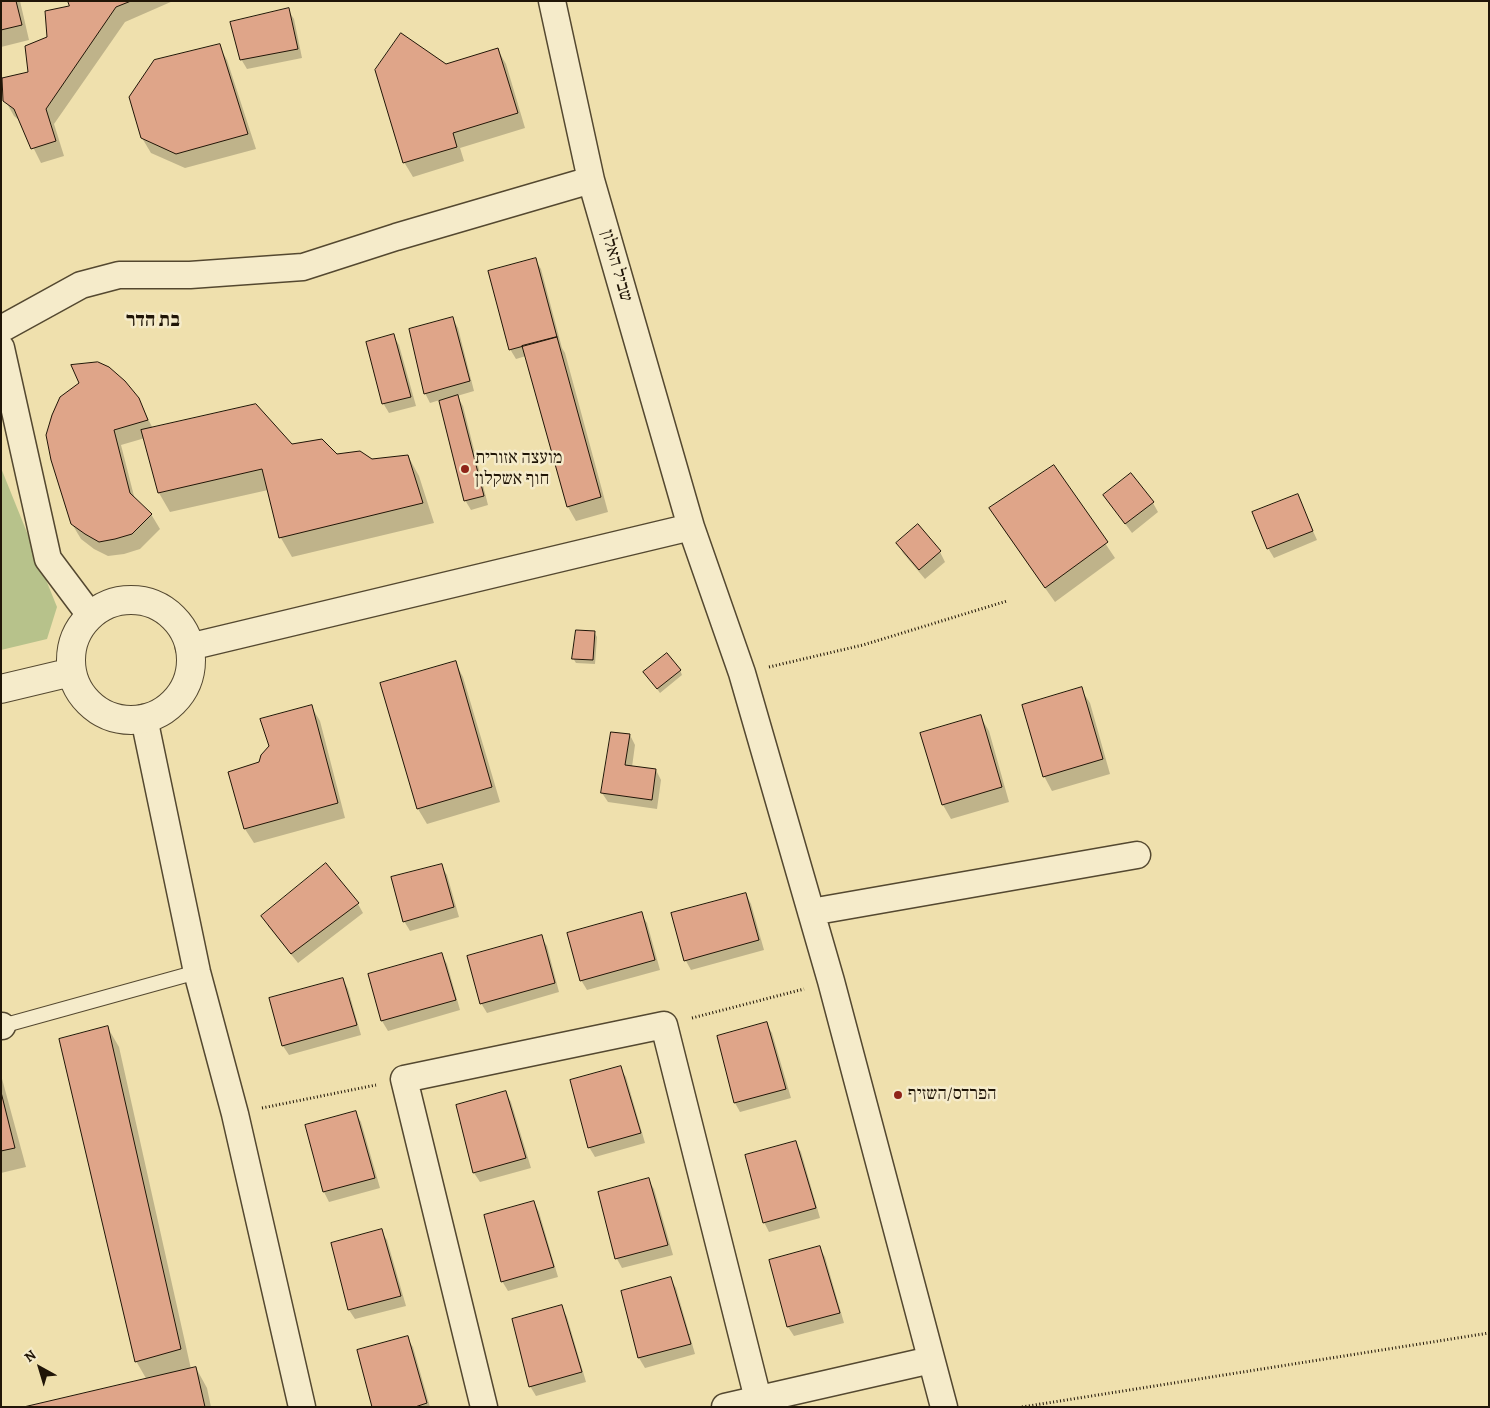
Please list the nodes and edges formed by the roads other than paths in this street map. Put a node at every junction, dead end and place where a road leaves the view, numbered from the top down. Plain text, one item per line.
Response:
1 (552, 1) edge
2 (591, 180) junction
3 (1, 330) edge
4 (1, 348) edge
5 (691, 527) junction
6 (90, 615) junction
7 (189, 647) junction
8 (72, 672) junction
9 (1, 689) edge
10 (144, 718) junction
11 (1136, 855) dead end
12 (811, 912) junction
13 (198, 972) junction
14 (2, 1024) edge
15 (930, 1360) junction
16 (758, 1399) junction
17 (302, 1407) edge
18 (484, 1407) edge
19 (725, 1407) edge
20 (944, 1407) edge

1 - 2 street, שביל האלון
2 - 3 street
2 - 5 street, שביל האלון
4 - 6 street
5 - 7 street
5 - 12 street, שביל האלון
6 - 7 street
6 - 8 street
7 - 10 street
8 - 9 street
8 - 10 street
10 - 13 street
11 - 12 street
12 - 15 street, שביל האלון
13 - 14 lane
13 - 17 street
15 - 16 street
15 - 20 street, שביל האלון
16 - 18 street
16 - 19 street

